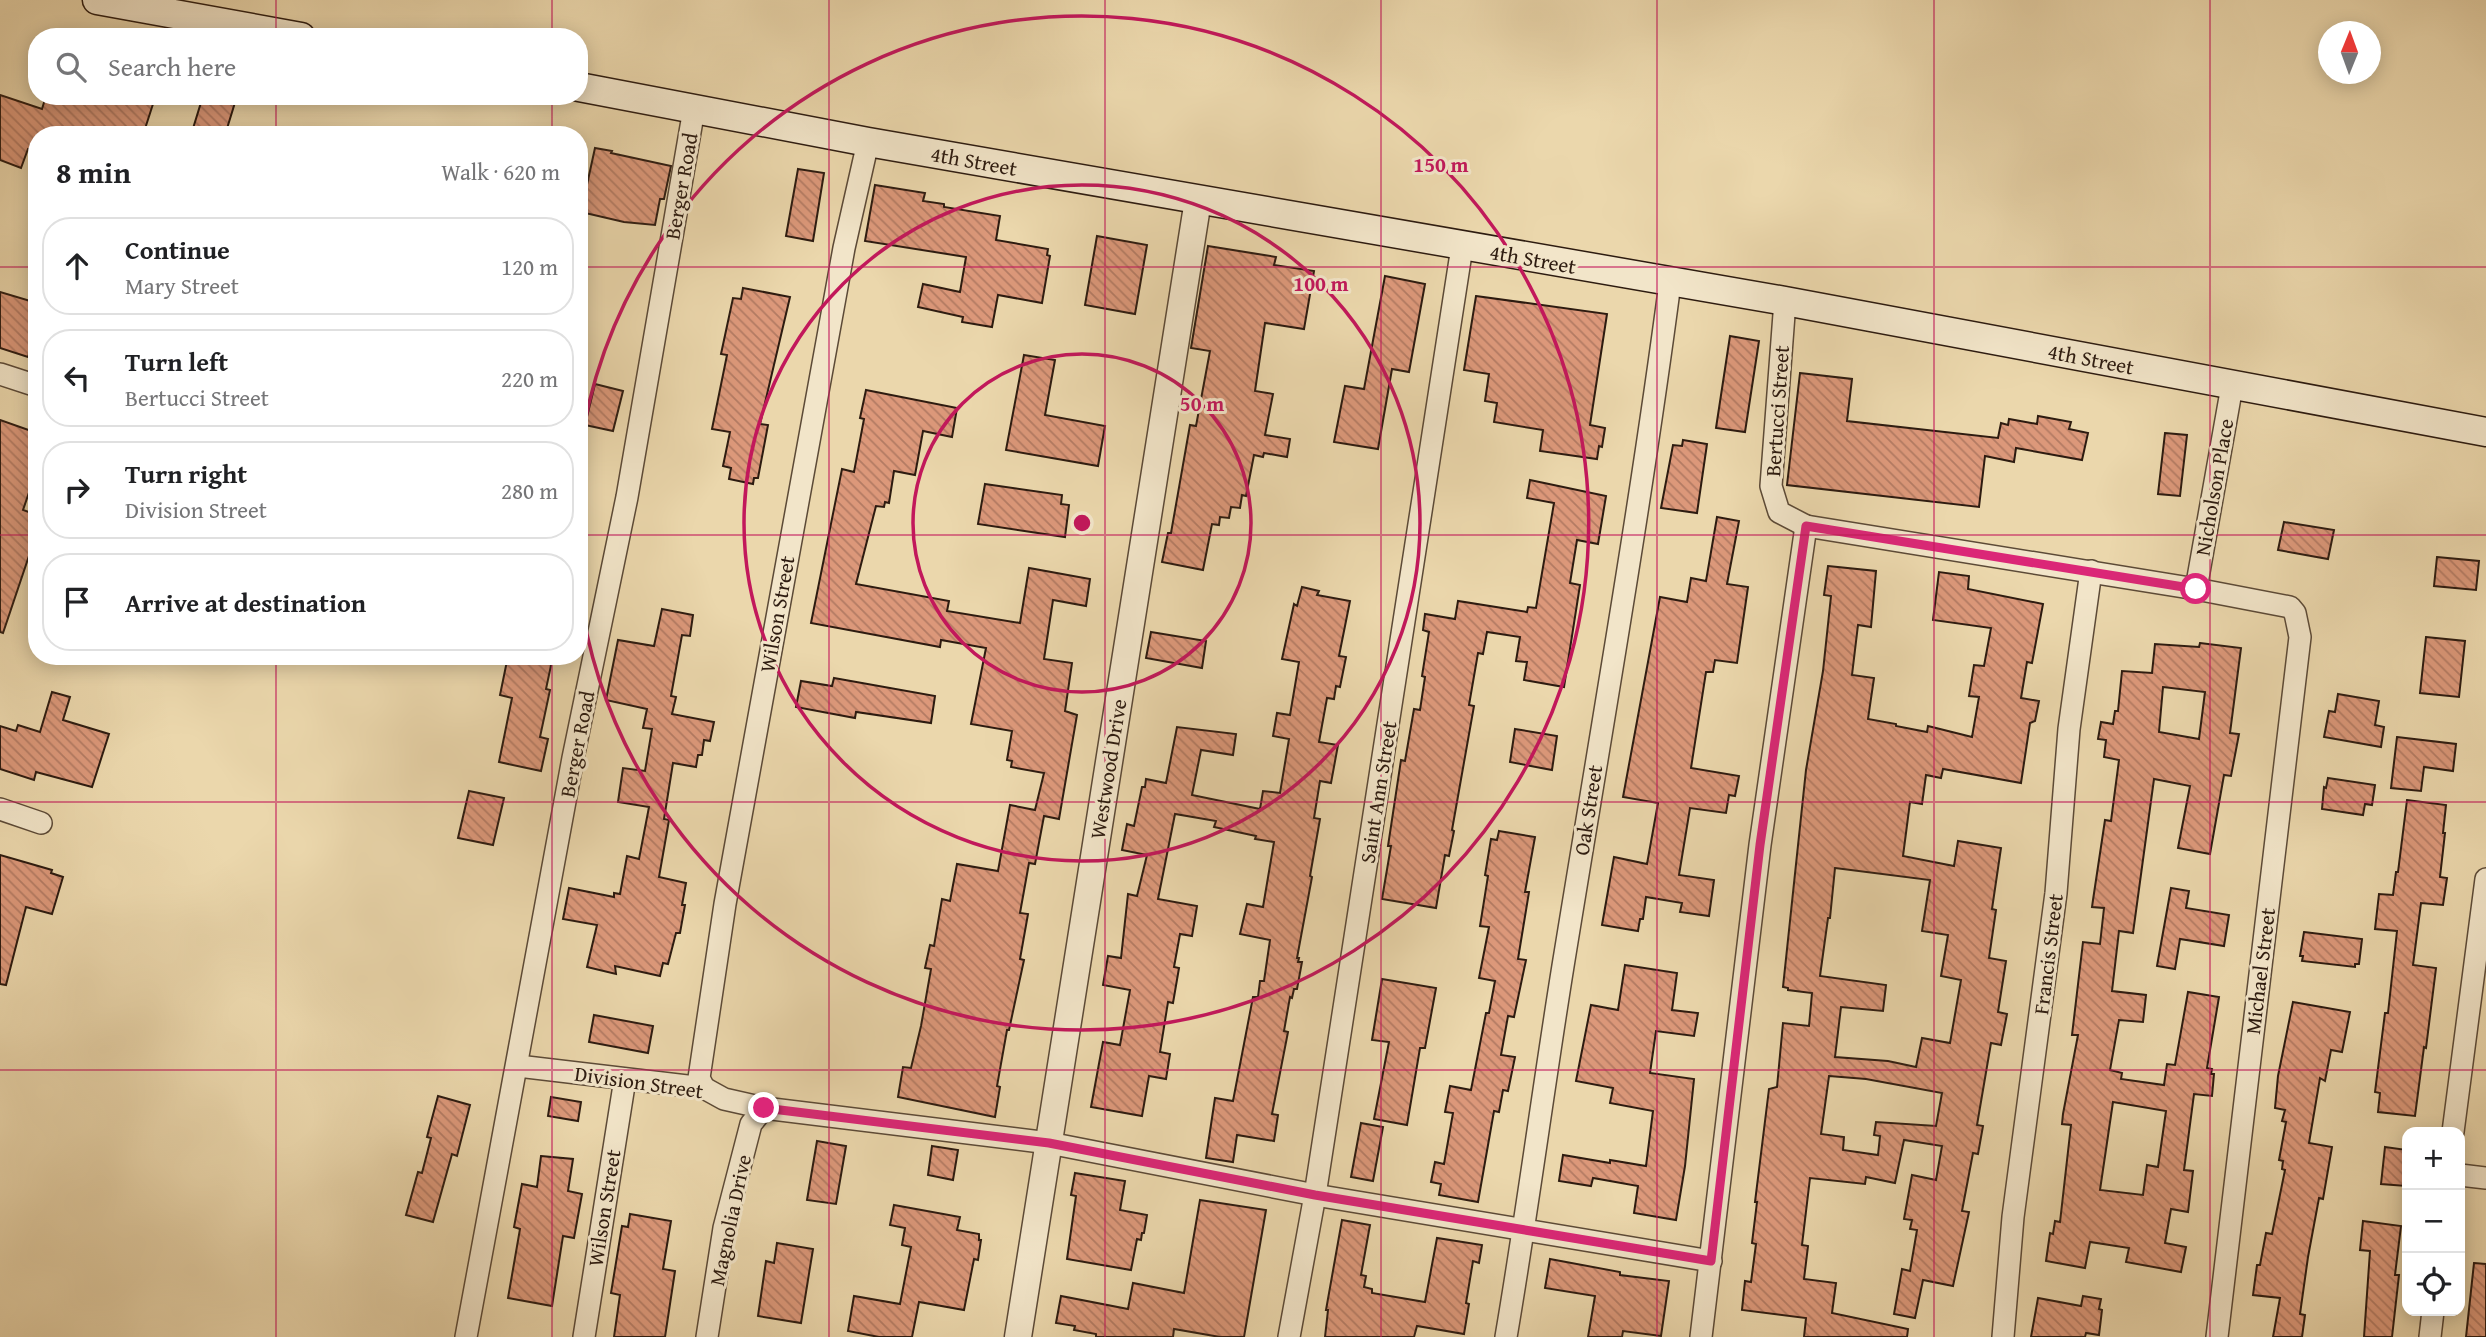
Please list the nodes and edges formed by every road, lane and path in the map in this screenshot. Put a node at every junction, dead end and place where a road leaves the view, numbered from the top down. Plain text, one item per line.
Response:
1 (97, 0) edge
2 (252, 28) edge
3 (588, 89) edge
4 (694, 109) junction
5 (868, 142) junction
6 (1198, 201) junction
7 (1462, 247) junction
8 (1671, 283) junction
9 (1785, 302) junction
10 (0, 374) edge
11 (28, 383) edge
12 (2232, 386) junction
13 (2486, 432) edge
14 (1806, 526) junction
15 (2091, 572) junction
16 (2196, 589) junction
17 (0, 809) edge
18 (41, 823) dead end
19 (2486, 879) edge
20 (518, 1066) junction
21 (625, 1079) junction
22 (704, 1088) junction
23 (764, 1108) junction
24 (2454, 1127) edge
25 (1049, 1143) junction
26 (2465, 1176) edge
27 (2486, 1178) edge
28 (1315, 1195) junction
29 (1524, 1232) junction
30 (1711, 1261) junction
31 (2432, 1316) edge
32 (466, 1337) edge
33 (584, 1337) edge
34 (707, 1337) edge
35 (1018, 1337) edge
36 (1289, 1337) edge
37 (1506, 1337) edge
38 (1701, 1337) edge
39 (2003, 1337) edge
40 (2217, 1337) edge
41 (2430, 1337) edge

1 - 2 main road
3 - 4 main road, 4th Street
4 - 5 main road, 4th Street
4 - 20 street, Berger Road
5 - 6 main road, 4th Street
5 - 22 street, Wilson Street
6 - 7 main road, 4th Street
6 - 25 street, Westwood Drive
7 - 8 main road, 4th Street
7 - 28 street, Saint Ann Street
8 - 9 main road, 4th Street
8 - 29 street, Oak Street
9 - 12 main road, 4th Street
9 - 14 street, Bertucci Street
10 - 11 street
12 - 13 main road, 4th Street
12 - 16 street, Nicholson Place
14 - 15 street
14 - 30 street
15 - 16 street
15 - 39 street, Francis Street
16 - 40 street, Michael Street
17 - 18 street
19 - 24 street
20 - 21 street, Division Street
20 - 32 street, Berger Road
21 - 22 street, Division Street
21 - 33 street, Wilson Street
22 - 23 street, Division Street
23 - 25 street, Division Street
23 - 34 street, Magnolia Drive
25 - 28 street, Division Street
25 - 35 street, Westwood Drive
26 - 27 street
28 - 29 street, Division Street
28 - 36 street, Saint Ann Street
29 - 30 street, Division Street
29 - 37 street, Oak Street
30 - 38 street
31 - 41 street

